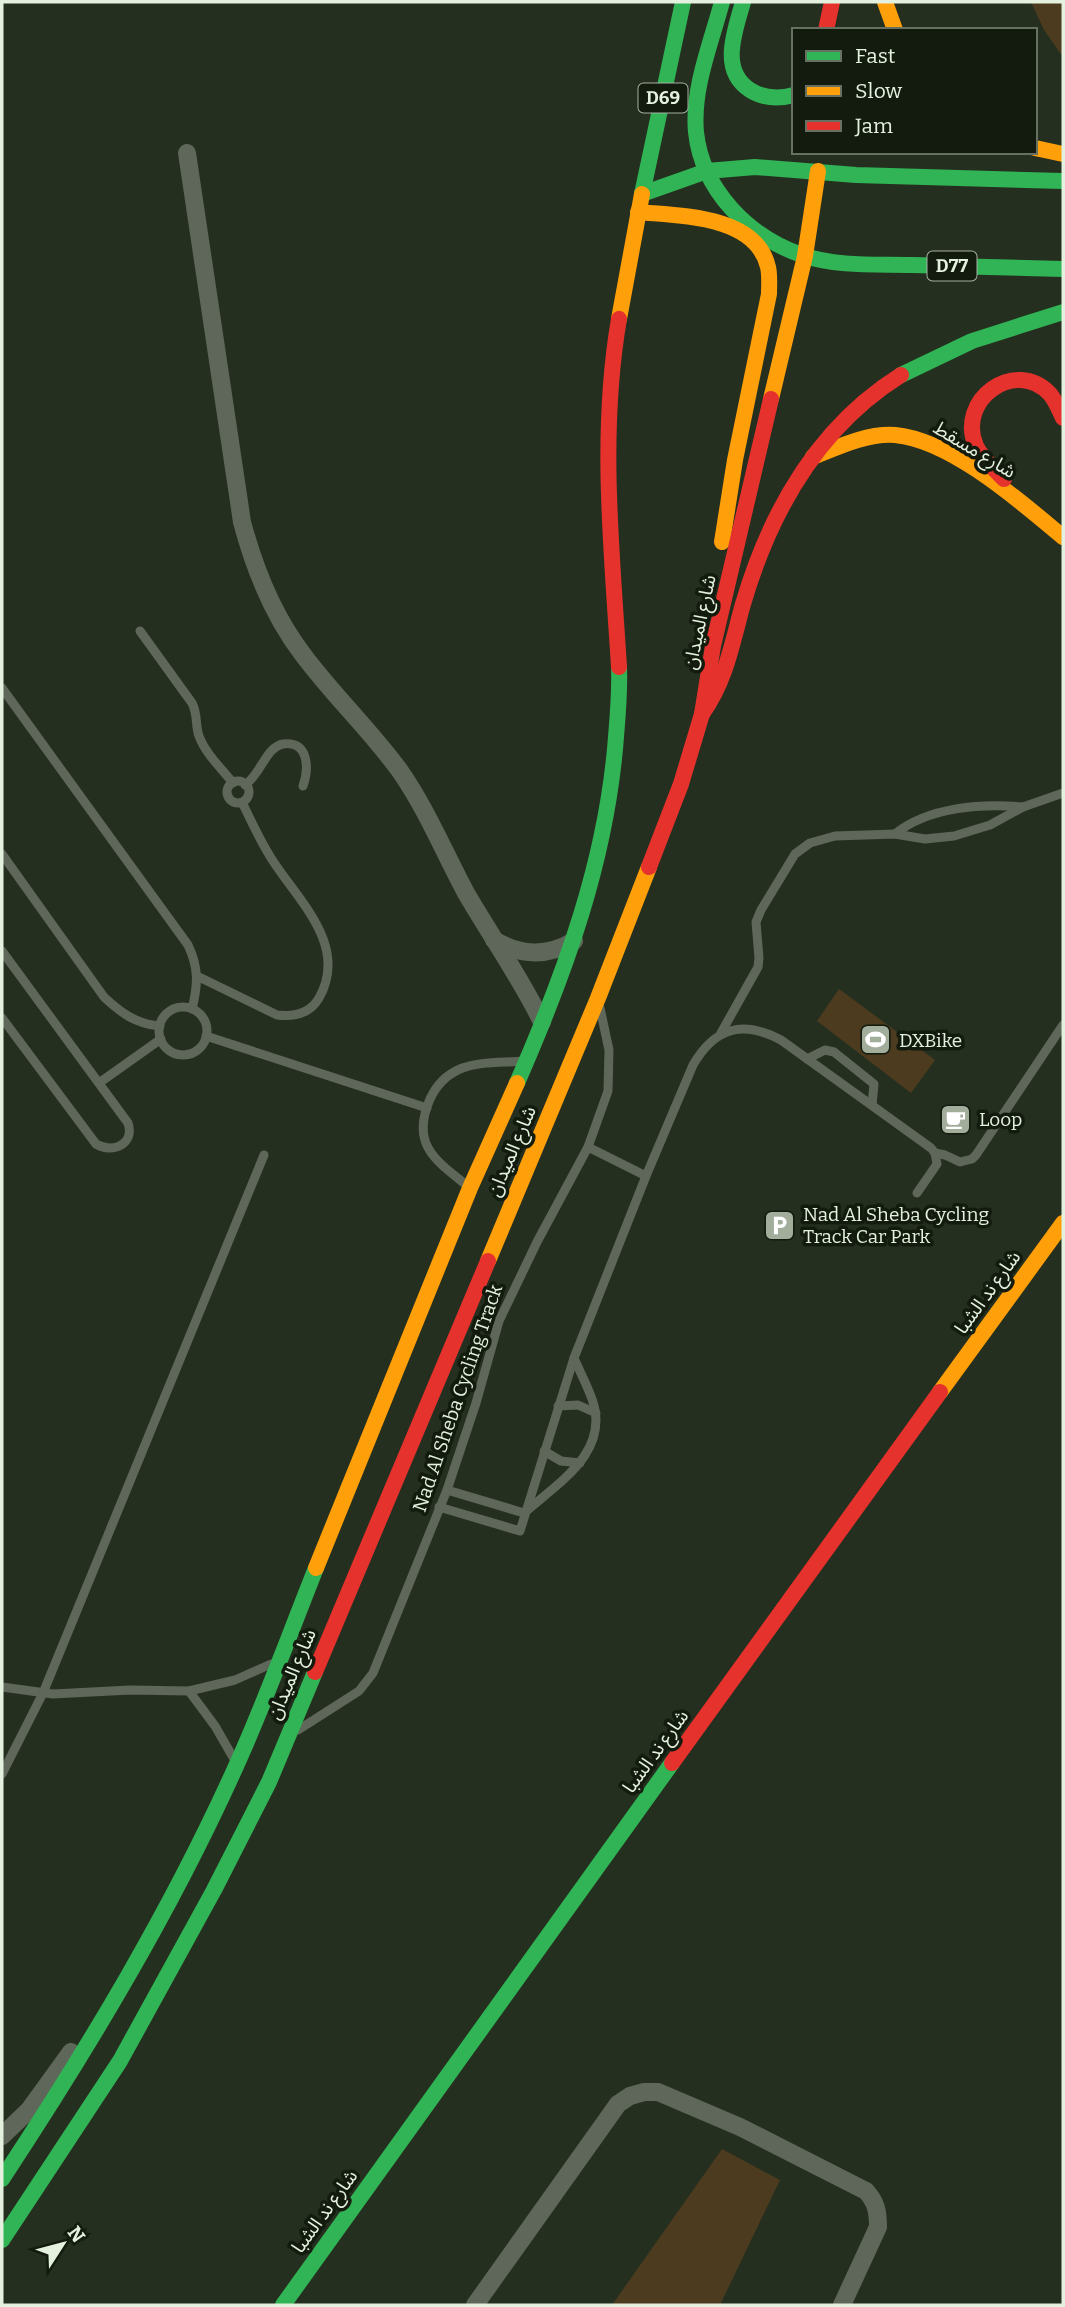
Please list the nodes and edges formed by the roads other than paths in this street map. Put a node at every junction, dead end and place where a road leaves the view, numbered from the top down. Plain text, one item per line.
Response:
1 (683, 2) edge
2 (722, 2) edge
3 (743, 2) edge
4 (832, 2) edge
5 (885, 2) edge
6 (826, 28) edge
7 (894, 28) edge
8 (792, 95) edge
9 (1037, 148) edge
10 (187, 153) dead end
11 (822, 154) edge
12 (1063, 154) edge
13 (818, 171) junction
14 (707, 172) junction
15 (1063, 181) edge
16 (642, 194) junction
17 (638, 212) junction
18 (805, 256) junction
19 (1063, 269) edge
20 (1063, 312) edge
21 (1063, 418) edge
22 (813, 457) junction
23 (1025, 505) junction
24 (1063, 537) edge
25 (140, 631) dead end
26 (713, 646) junction
27 (2, 688) edge
28 (702, 714) junction
29 (233, 783) junction
30 (245, 785) junction
31 (303, 786) dead end
32 (1063, 793) edge
33 (242, 802) junction
34 (1023, 807) junction
35 (895, 834) junction
36 (2, 854) edge
37 (494, 940) junction
38 (574, 941) junction
39 (4, 957) edge
40 (197, 976) junction
41 (598, 998) junction
42 (192, 1009) junction
43 (2, 1018) edge
44 (542, 1022) junction
45 (1063, 1025) edge
46 (160, 1026) junction
47 (721, 1033) junction
48 (206, 1036) junction
49 (161, 1039) junction
50 (807, 1059) junction
51 (526, 1061) junction
52 (99, 1083) junction
53 (872, 1105) junction
54 (427, 1108) junction
55 (588, 1147) junction
56 (935, 1153) junction
57 (264, 1155) dead end
58 (646, 1176) junction
59 (470, 1188) junction
60 (917, 1193) dead end
61 (1063, 1223) edge
62 (574, 1358) junction
63 (558, 1406) junction
64 (596, 1413) junction
65 (544, 1451) junction
66 (580, 1463) junction
67 (447, 1490) junction
68 (439, 1507) junction
69 (524, 1513) junction
70 (279, 1660) junction
71 (2, 1687) edge
72 (189, 1691) junction
73 (43, 1693) junction
74 (288, 1736) junction
75 (237, 1764) junction
76 (2, 1774) edge
77 (99, 2025) junction
78 (2, 2136) edge
79 (2, 2179) edge
80 (2, 2239) edge
81 (283, 2305) edge
82 (475, 2305) edge
83 (842, 2305) edge

1 - 16 street, شارع الميدان / D69
2 - 14 street
3 - 8 street
4 - 6 street
5 - 7 street
9 - 12 street
10 - 37 street
11 - 13 street
13 - 14 street
13 - 15 street
13 - 18 street, شارع الميدان
14 - 16 street
14 - 18 street
16 - 17 street, شارع الميدان / D69
17 - 26 street
17 - 38 street, شارع الميدان / D69
18 - 19 street, D77
18 - 26 street, شارع الميدان
20 - 22 street
21 - 23 street
22 - 23 street, شارع مسقط
22 - 28 street
23 - 24 street, شارع مسقط
25 - 29 lane
26 - 28 street, شارع الميدان
27 - 40 lane
28 - 41 street, شارع الميدان
29 - 30 lane
29 - 33 lane
30 - 31 lane
30 - 33 lane
32 - 34 lane
33 - 40 lane
34 - 35 lane
34 - 35 lane
35 - 47 lane
36 - 46 lane
37 - 38 street
37 - 44 street
38 - 44 street, شارع الميدان / D69
39 - 52 lane
40 - 42 lane
41 - 55 lane, Nad Al Sheba Cycling Track
41 - 74 street, شارع الميدان
42 - 46 lane
42 - 48 lane
43 - 52 lane
44 - 51 street, شارع الميدان / D69
45 - 56 lane
46 - 49 lane
47 - 50 lane
47 - 58 lane
48 - 49 lane
48 - 54 lane
49 - 52 lane
50 - 53 lane
50 - 53 lane
51 - 54 lane
51 - 59 street, شارع الميدان / D69
53 - 56 lane
54 - 59 lane
55 - 58 lane
55 - 67 lane, Nad Al Sheba Cycling Track
56 - 60 lane
57 - 73 lane
58 - 62 lane
59 - 70 street, شارع الميدان / D69
61 - 81 street, شارع ند الشبا
62 - 63 lane
62 - 64 lane
63 - 64 lane
63 - 65 lane
64 - 66 lane
65 - 66 lane
65 - 69 lane
66 - 69 lane
67 - 68 lane, Nad Al Sheba Cycling Track
67 - 69 lane
68 - 69 lane
68 - 74 lane, Nad Al Sheba Cycling Track
70 - 72 lane
70 - 75 street, شارع الميدان / D69
71 - 73 lane
72 - 73 lane
72 - 75 lane
73 - 76 lane
74 - 80 street, شارع الميدان
75 - 77 street, شارع الميدان / D69
77 - 78 street
77 - 79 street, شارع الميدان / D69
82 - 83 street

